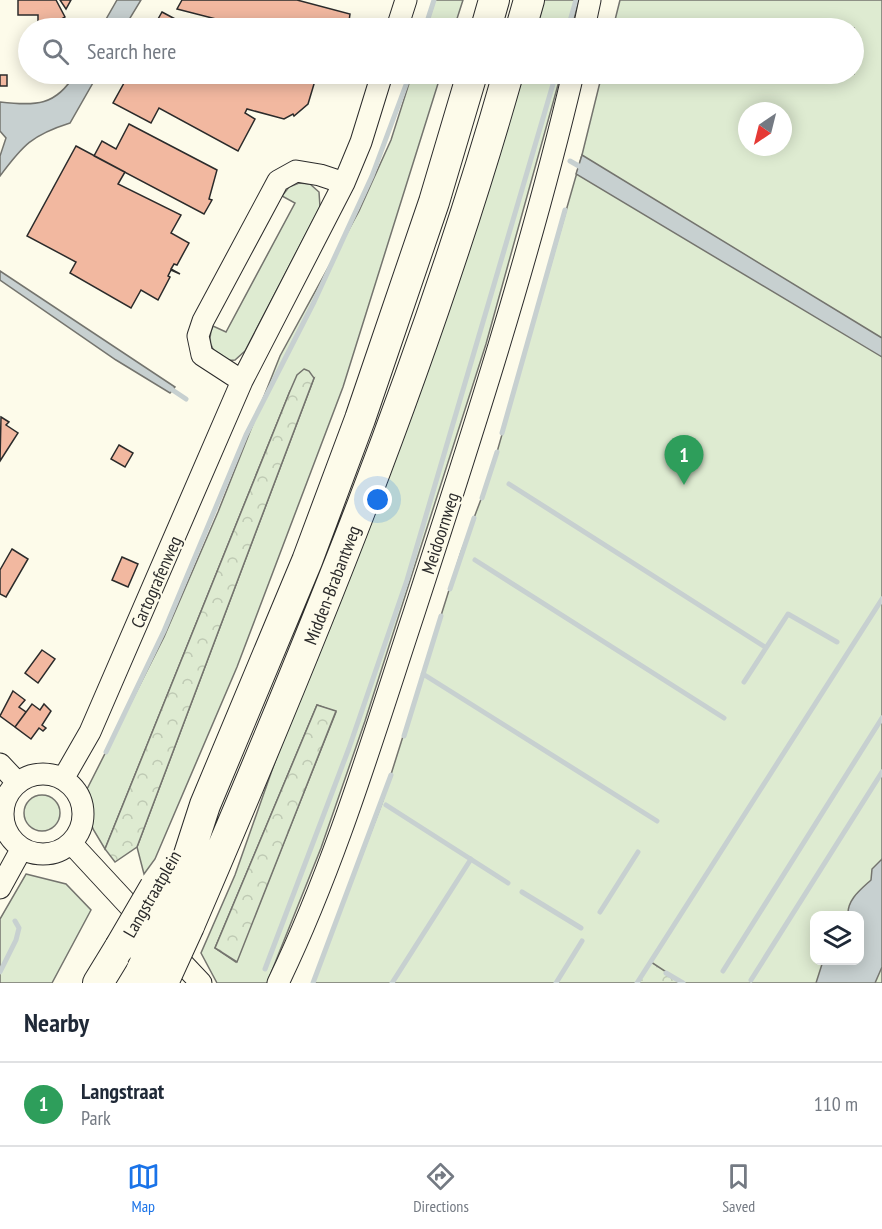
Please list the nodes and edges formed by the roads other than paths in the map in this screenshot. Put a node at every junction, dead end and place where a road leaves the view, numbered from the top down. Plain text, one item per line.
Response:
1 (406, 0) edge
2 (494, 0) edge
3 (530, 0) edge
4 (590, 0) edge
5 (400, 18) edge
6 (489, 18) edge
7 (524, 18) edge
8 (586, 18) edge
9 (379, 84) edge
10 (469, 84) edge
11 (505, 84) edge
12 (570, 84) edge
13 (344, 183) junction
14 (242, 381) junction
15 (0, 764) edge
16 (63, 779) junction
17 (17, 782) junction
18 (71, 843) junction
19 (22, 848) junction
20 (0, 888) edge
21 (172, 907) junction
22 (147, 978) edge
23 (197, 979) edge
24 (98, 983) edge
25 (278, 983) edge

1 - 5 street
2 - 6 highway
3 - 7 highway
4 - 8 street
9 - 13 street, Cartografenweg
10 - 21 highway, Midden-Brabantweg
11 - 21 highway, Midden-Brabantweg
12 - 25 street, Meidoornweg
13 - 14 street, Cartografenweg
13 - 14 street
14 - 16 street, Cartografenweg
15 - 17 street
16 - 17 street
16 - 18 street
17 - 19 street
18 - 19 street
18 - 23 street
19 - 20 street
21 - 22 highway, bridge
21 - 24 highway, Langstraatplein, bridge

